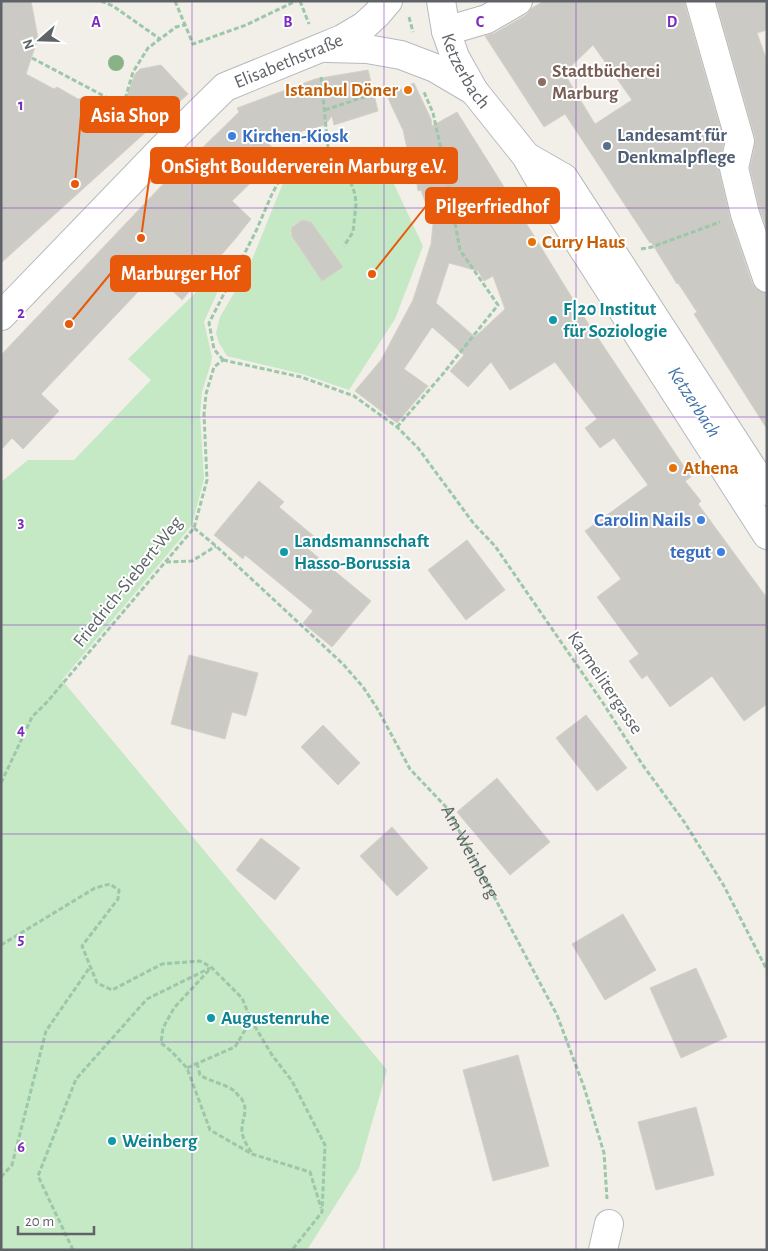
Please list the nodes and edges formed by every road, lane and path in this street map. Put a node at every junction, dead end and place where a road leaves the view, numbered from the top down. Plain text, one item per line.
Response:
1 (101, 1) edge
2 (175, 1) edge
3 (296, 1) edge
4 (300, 1) edge
5 (441, 1) edge
6 (518, 1) edge
7 (700, 1) edge
8 (398, 6) edge
9 (184, 24) junction
10 (446, 31) junction
11 (160, 39) junction
12 (415, 40) dead end
13 (317, 49) junction
14 (32, 58) dead end
15 (421, 86) dead end
16 (388, 89) dead end
17 (474, 91) junction
18 (123, 106) junction
19 (324, 110) junction
20 (151, 135) dead end
21 (328, 148) junction
22 (526, 156) junction
23 (744, 214) junction
24 (344, 246) dead end
25 (635, 250) dead end
26 (767, 278) edge
27 (1, 316) edge
28 (223, 360) junction
29 (398, 427) junction
30 (767, 491) edge
31 (194, 528) junction
32 (767, 535) edge
33 (216, 546) junction
34 (166, 562) junction
35 (1, 783) edge
36 (1, 946) edge
37 (90, 966) junction
38 (211, 967) junction
39 (767, 970) edge
40 (251, 1020) junction
41 (197, 1063) junction
42 (187, 1068) junction
43 (252, 1154) junction
44 (1, 1177) edge
45 (322, 1212) junction
46 (609, 1224) joint
47 (73, 1250) edge
48 (292, 1250) edge
49 (603, 1250) edge

1 - 11 path
2 - 9 path
3 - 9 path
4 - 13 path
5 - 10 main road, Ketzerbach
6 - 10 main road
7 - 23 main road
8 - 12 path
8 - 13 main road, Elisabethstraße
9 - 11 path
10 - 17 main road, Ketzerbach
11 - 18 path
13 - 17 main road
13 - 19 path
13 - 27 main road, Elisabethstraße
14 - 18 path
15 - 29 path
16 - 19 path
17 - 22 main road, Ketzerbach
18 - 20 path
19 - 21 path
21 - 24 path
21 - 28 path
22 - 30 main road, Ketzerbach
22 - 32 main road, Ketzerbach
23 - 25 path
23 - 26 main road
28 - 29 path, Karmelitergasse
28 - 31 path, Friedrich-Siebert-Weg
29 - 39 path, Karmelitergasse
31 - 33 path, Am Weinberg
31 - 34 path, Friedrich-Siebert-Weg
33 - 34 path
33 - 46 path, Am Weinberg
34 - 35 path, Friedrich-Siebert-Weg
36 - 37 path
37 - 38 path
37 - 44 path
38 - 40 path
38 - 42 path
38 - 47 path
40 - 41 path
40 - 45 path
41 - 42 path
41 - 43 path
42 - 43 path
43 - 45 path
45 - 48 path
46 - 49 main road

